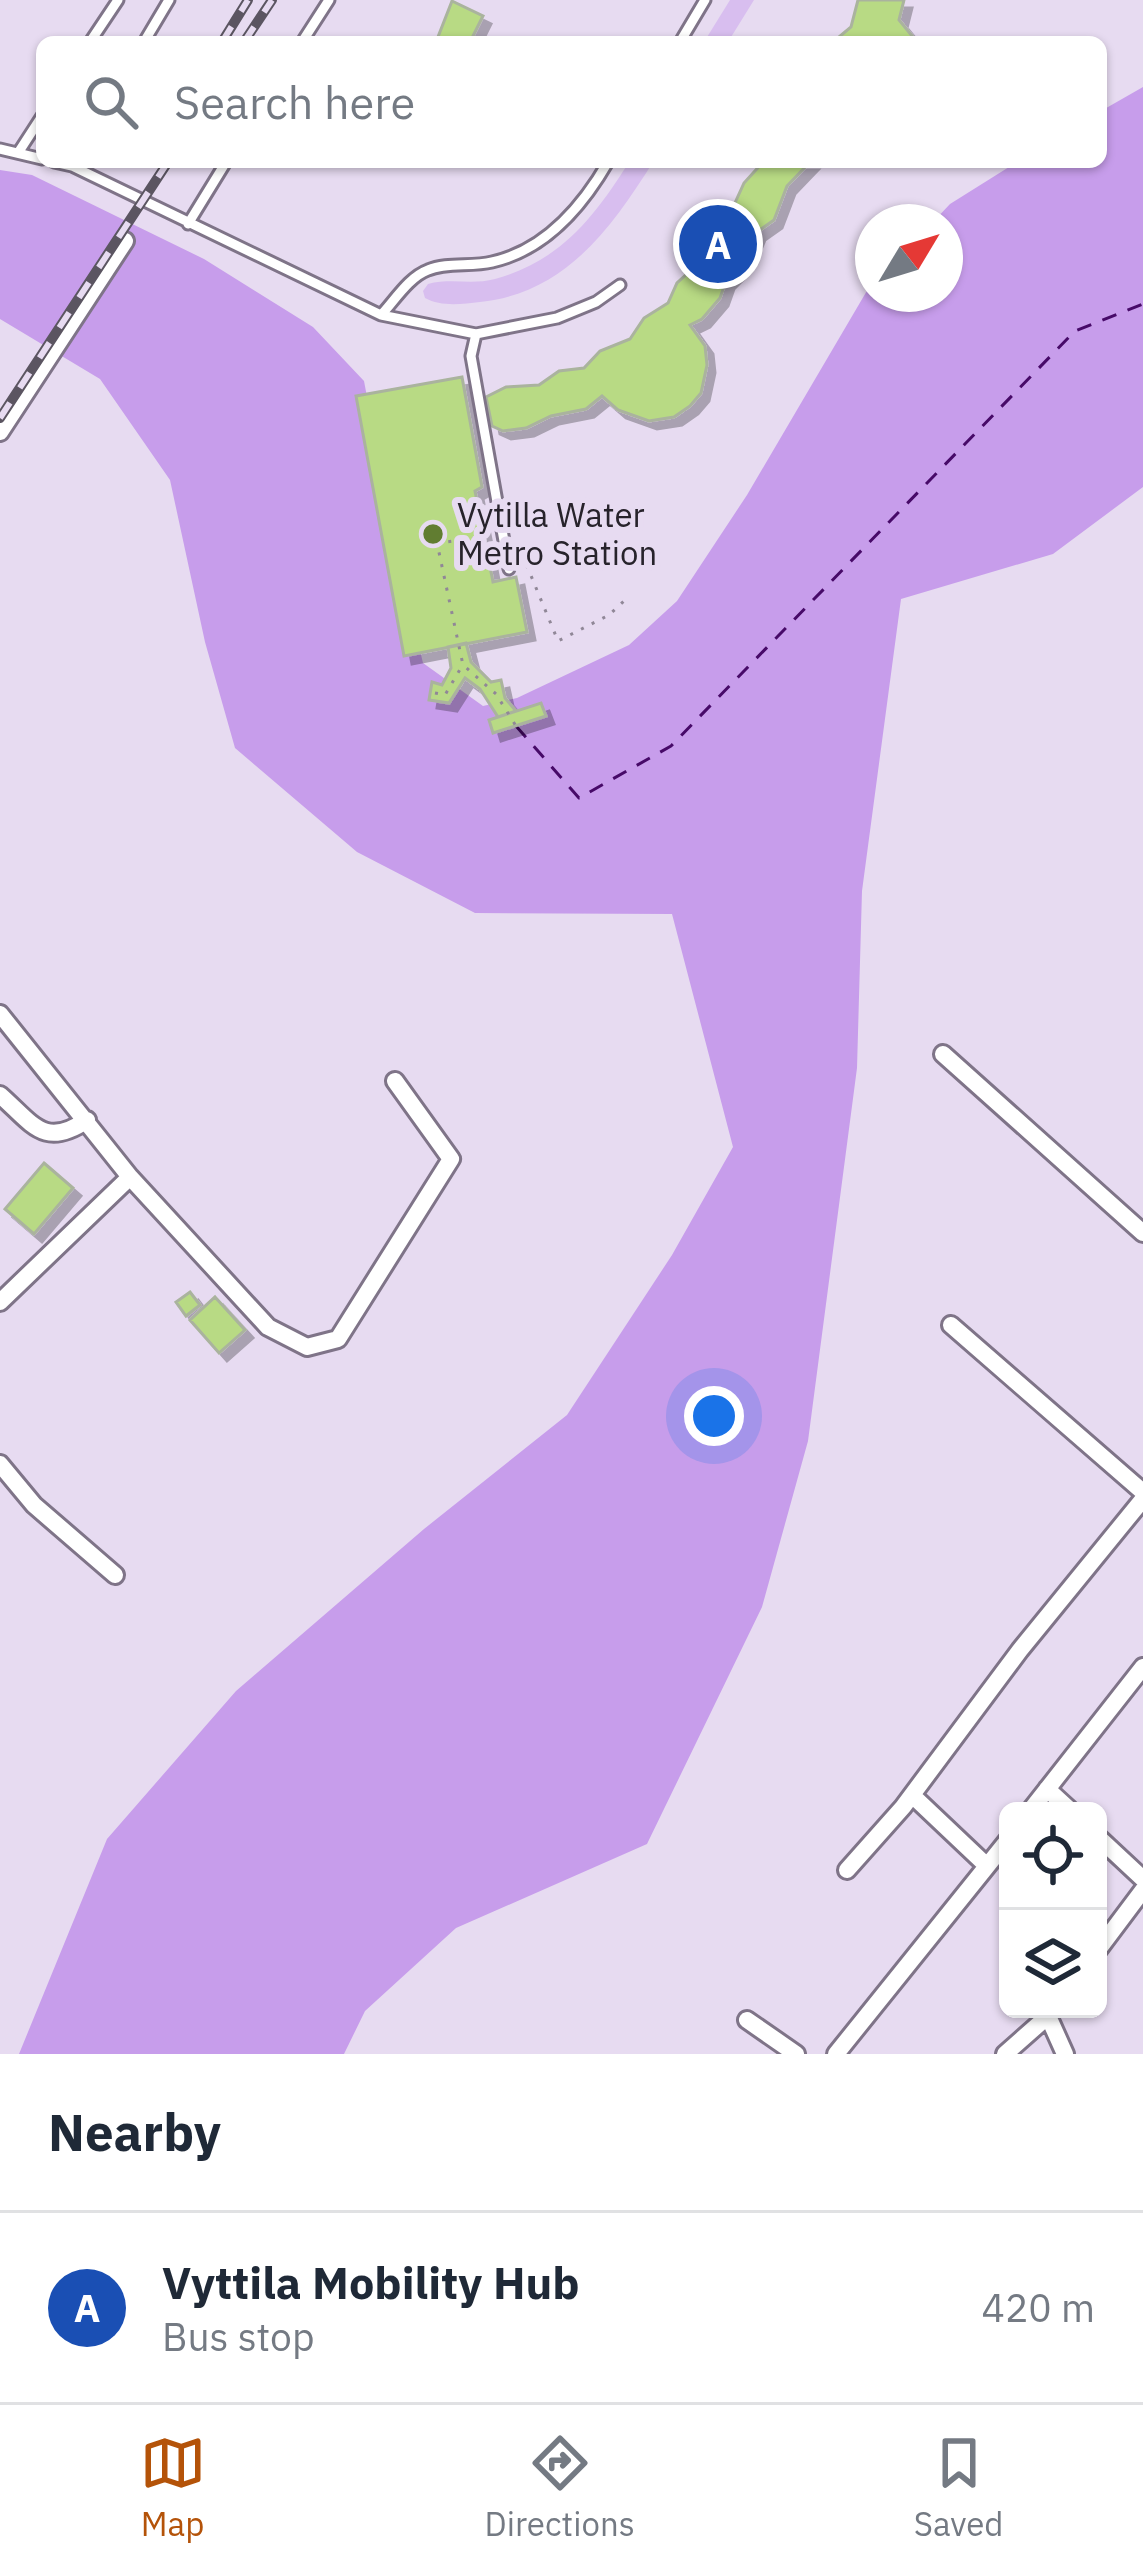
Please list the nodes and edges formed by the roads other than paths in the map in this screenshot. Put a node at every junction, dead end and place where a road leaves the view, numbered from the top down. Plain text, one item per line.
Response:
1 (118, 0) edge
2 (169, 0) edge
3 (329, 0) edge
4 (705, 0) edge
5 (94, 36) edge
6 (148, 36) edge
7 (306, 36) edge
8 (684, 36) edge
9 (36, 125) edge
10 (0, 149) edge
11 (18, 153) junction
12 (36, 158) edge
13 (82, 168) edge
14 (222, 168) edge
15 (604, 168) edge
16 (188, 224) junction
17 (124, 241) dead end
18 (620, 285) dead end
19 (381, 315) junction
20 (476, 334) junction
21 (0, 433) edge
22 (509, 569) dead end
23 (0, 1014) edge
24 (943, 1054) dead end
25 (395, 1081) dead end
26 (0, 1095) edge
27 (87, 1120) junction
28 (130, 1177) junction
29 (1143, 1233) edge
30 (0, 1302) edge
31 (951, 1325) dead end
32 (0, 1464) edge
33 (1143, 1496) edge
34 (115, 1575) dead end
35 (1143, 1667) edge
36 (1047, 1789) junction
37 (912, 1796) junction
38 (1037, 1802) edge
39 (1061, 1802) edge
40 (1107, 1845) edge
41 (999, 1851) edge
42 (987, 1866) junction
43 (847, 1870) dead end
44 (1143, 1879) edge
45 (1143, 1890) edge
46 (1107, 1938) edge
47 (1045, 2018) edge
48 (1053, 2018) edge
49 (747, 2020) dead end
50 (796, 2054) edge
51 (836, 2054) edge
52 (1005, 2054) edge
53 (1065, 2054) edge

1 - 5 lane
2 - 6 lane
3 - 7 lane
4 - 8 lane
9 - 11 lane
10 - 11 lane
11 - 12 lane
13 - 16 lane
14 - 16 lane
15 - 19 lane
16 - 19 lane
17 - 21 street
18 - 20 lane
19 - 20 lane
20 - 22 lane
23 - 27 street
24 - 29 street
25 - 28 street
26 - 27 street
27 - 28 street
28 - 30 street
31 - 33 street
32 - 34 street
33 - 37 street
35 - 36 street
36 - 38 street
36 - 39 street
37 - 42 street
37 - 43 street
40 - 44 street
41 - 42 street
42 - 51 street
45 - 46 street
47 - 52 street
48 - 53 street
49 - 50 street

